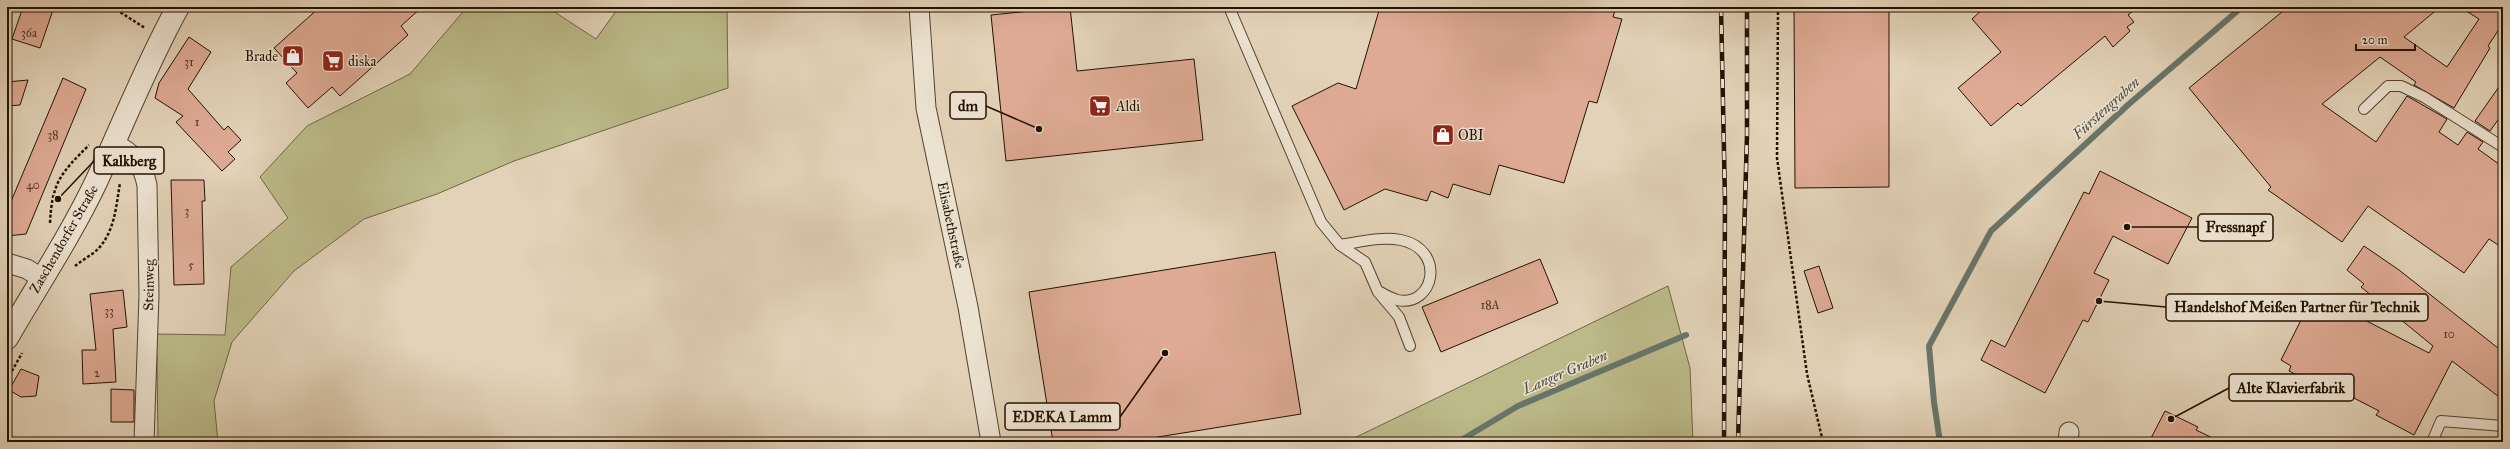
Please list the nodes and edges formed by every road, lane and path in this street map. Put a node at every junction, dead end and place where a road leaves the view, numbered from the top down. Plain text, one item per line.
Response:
1 (112, 7) edge
2 (178, 7) edge
3 (919, 7) edge
4 (1229, 7) edge
5 (1778, 7) edge
6 (150, 31) junction
7 (2364, 109) dead end
8 (103, 140) junction
9 (2503, 147) edge
10 (48, 228) dead end
11 (1340, 245) junction
12 (7, 263) edge
13 (42, 278) junction
14 (1378, 292) junction
15 (7, 338) edge
16 (1410, 346) dead end
17 (2503, 426) edge
18 (144, 442) edge
19 (991, 442) edge
20 (1823, 442) edge
21 (2432, 442) edge

1 - 6 path
2 - 6 street, Zaschendorfer Straße
3 - 19 street, Elisabethstraße
4 - 11 lane
5 - 20 path
6 - 8 street, Zaschendorfer Straße
7 - 9 lane
8 - 10 path
8 - 13 street, Zaschendorfer Straße
8 - 18 street, Steinweg
11 - 14 lane
11 - 14 lane
12 - 13 street
13 - 15 street, Zaschendorfer Straße
14 - 16 lane
17 - 21 lane

